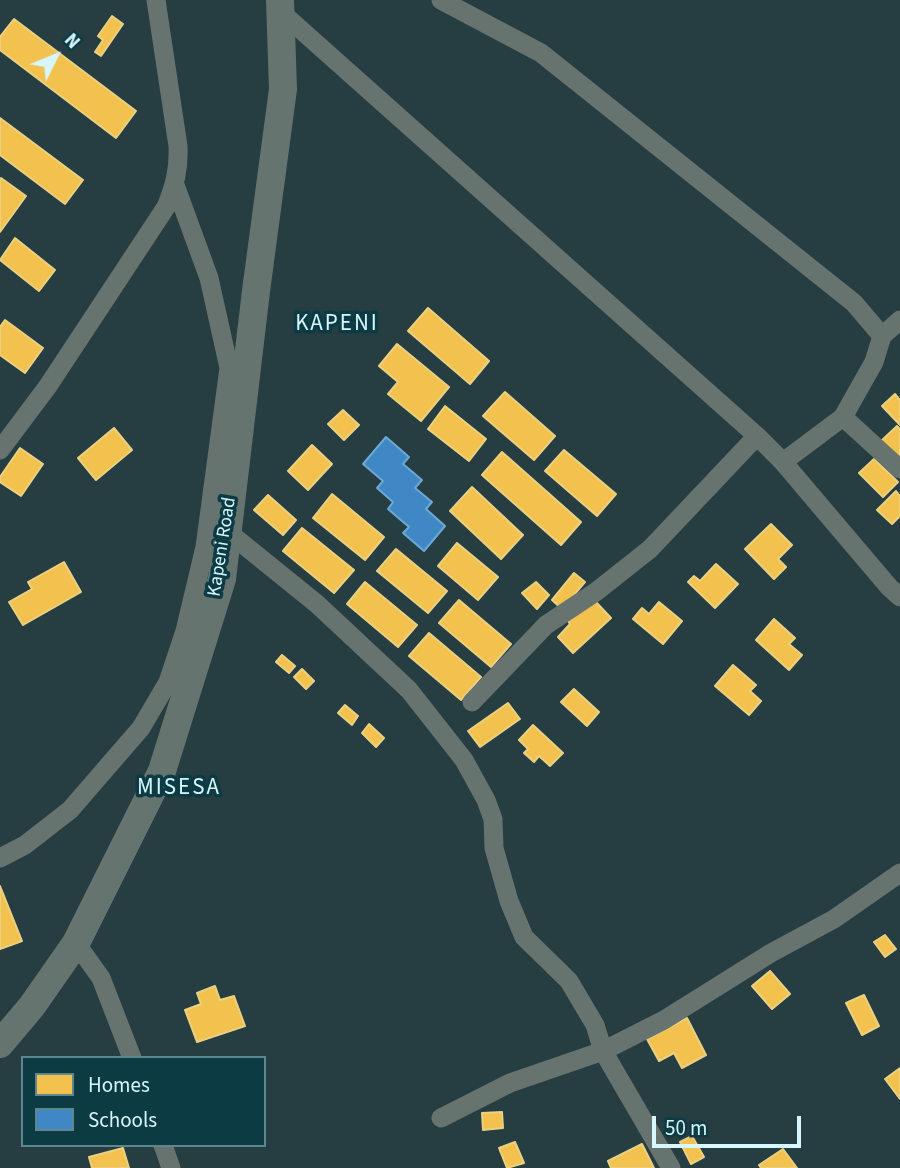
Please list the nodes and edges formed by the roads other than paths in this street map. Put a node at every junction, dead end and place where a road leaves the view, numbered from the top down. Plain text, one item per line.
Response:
1 (156, 0) edge
2 (441, 0) edge
3 (280, 6) edge
4 (175, 185) junction
5 (900, 320) edge
6 (882, 336) junction
7 (843, 416) junction
8 (757, 436) junction
9 (0, 450) edge
10 (783, 462) junction
11 (900, 469) edge
12 (228, 531) junction
13 (900, 597) edge
14 (472, 702) dead end
15 (0, 859) edge
16 (900, 873) edge
17 (76, 943) junction
18 (0, 1044) edge
19 (603, 1051) junction
20 (131, 1056) edge
21 (441, 1118) dead end
22 (164, 1147) edge
23 (171, 1168) edge
24 (671, 1168) edge

1 - 4 street
2 - 6 street
3 - 8 street
3 - 12 main road, Kapeni Road
4 - 9 street
4 - 15 street
5 - 6 street
6 - 7 street
7 - 10 street
7 - 11 street
8 - 10 street
8 - 14 street
10 - 13 street
12 - 17 main road, Kapeni Road
12 - 19 street
16 - 19 street
17 - 18 main road, Kapeni Road
17 - 20 street
19 - 21 street
19 - 24 street
22 - 23 street

